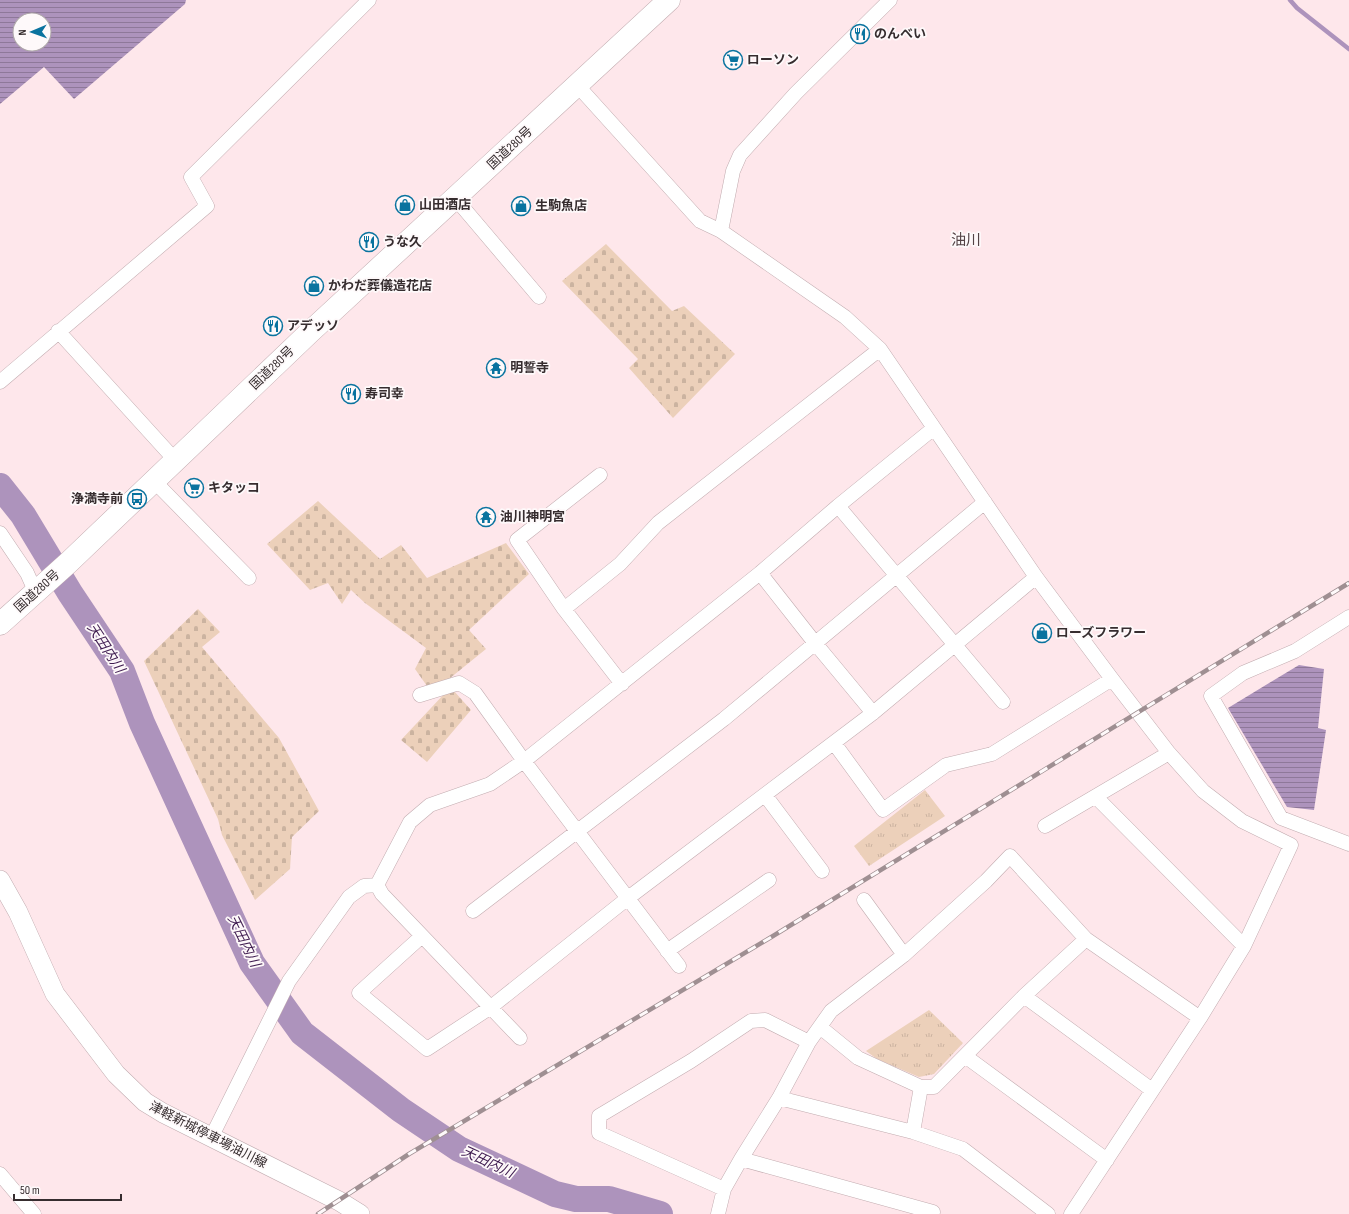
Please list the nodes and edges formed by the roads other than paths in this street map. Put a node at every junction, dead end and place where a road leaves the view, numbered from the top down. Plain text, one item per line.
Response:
1 (369, 0) edge
2 (669, 0) edge
3 (890, 0) edge
4 (578, 85) junction
5 (455, 198) junction
6 (721, 231) junction
7 (539, 297) dead end
8 (58, 332) junction
9 (880, 349) junction
10 (0, 382) edge
11 (934, 428) junction
12 (176, 461) junction
13 (600, 475) dead end
14 (154, 481) junction
15 (985, 502) junction
16 (838, 506) junction
17 (0, 533) edge
18 (760, 573) junction
19 (896, 575) junction
20 (1036, 577) junction
21 (249, 578) dead end
22 (39, 590) junction
23 (564, 609) junction
24 (1349, 617) edge
25 (0, 624) edge
26 (815, 643) junction
27 (954, 644) junction
28 (1112, 679) junction
29 (622, 684) junction
30 (420, 695) dead end
31 (1003, 702) dead end
32 (874, 713) junction
33 (834, 743) junction
34 (1169, 753) junction
35 (524, 761) junction
36 (765, 794) junction
37 (1096, 797) junction
38 (1045, 826) dead end
39 (578, 831) junction
40 (1349, 844) edge
41 (822, 871) dead end
42 (0, 880) edge
43 (769, 880) dead end
44 (377, 885) junction
45 (628, 898) junction
46 (864, 900) dead end
47 (473, 911) dead end
48 (422, 936) junction
49 (1086, 939) junction
50 (1244, 946) junction
51 (667, 951) junction
52 (904, 955) junction
53 (679, 966) dead end
54 (1024, 996) junction
55 (491, 1007) junction
56 (1200, 1018) junction
57 (820, 1027) junction
58 (520, 1038) dead end
59 (809, 1042) junction
60 (965, 1056) junction
61 (921, 1087) junction
62 (1152, 1090) junction
63 (779, 1098) junction
64 (913, 1132) junction
65 (211, 1138) junction
66 (741, 1159) junction
67 (1107, 1160) junction
68 (0, 1174) edge
69 (724, 1189) junction
70 (719, 1209) edge
71 (933, 1212) dead end
72 (34, 1214) edge
73 (360, 1214) edge
74 (1048, 1214) edge
75 (1071, 1214) edge

1 - 8 street
2 - 4 highway, 国道280号
3 - 6 street
4 - 5 highway, 国道280号
4 - 6 street
5 - 7 street
5 - 12 highway, 国道280号
6 - 9 street
8 - 10 street
8 - 12 street
9 - 11 street
9 - 23 street
11 - 15 street
11 - 16 street
12 - 14 highway, 国道280号
13 - 23 street
14 - 21 street
14 - 22 highway, 国道280号
15 - 19 street
15 - 20 street
16 - 18 street
16 - 19 street
17 - 22 street
18 - 26 street
18 - 29 street
19 - 26 street
19 - 27 street
20 - 27 street
20 - 28 street
22 - 25 highway, 国道280号
23 - 29 street
24 - 40 street
26 - 32 street
26 - 39 street
27 - 31 street
27 - 32 street
28 - 33 street
28 - 34 street
29 - 35 street
30 - 35 street
32 - 33 street
33 - 36 street
34 - 37 street
34 - 50 street
35 - 39 street
35 - 44 street
36 - 41 street
36 - 45 street
37 - 38 street
37 - 50 street
39 - 45 street
39 - 47 street
42 - 65 main road, 津軽新城停車場油川線
43 - 51 street
44 - 48 street
44 - 65 street
45 - 51 street
45 - 55 street
46 - 52 street
48 - 55 street
48 - 55 street
49 - 52 street
49 - 54 street
49 - 56 street
50 - 56 street
51 - 53 street
52 - 57 street
54 - 60 street
54 - 62 street
55 - 58 street
56 - 62 street
57 - 59 street
57 - 61 street
59 - 63 street
59 - 69 street
60 - 61 street
60 - 67 street
61 - 64 street
62 - 67 street
63 - 64 street
63 - 66 street
64 - 74 street
65 - 73 main road, 津軽新城停車場油川線
66 - 69 street
66 - 71 street
67 - 75 street
68 - 72 street
69 - 70 street

